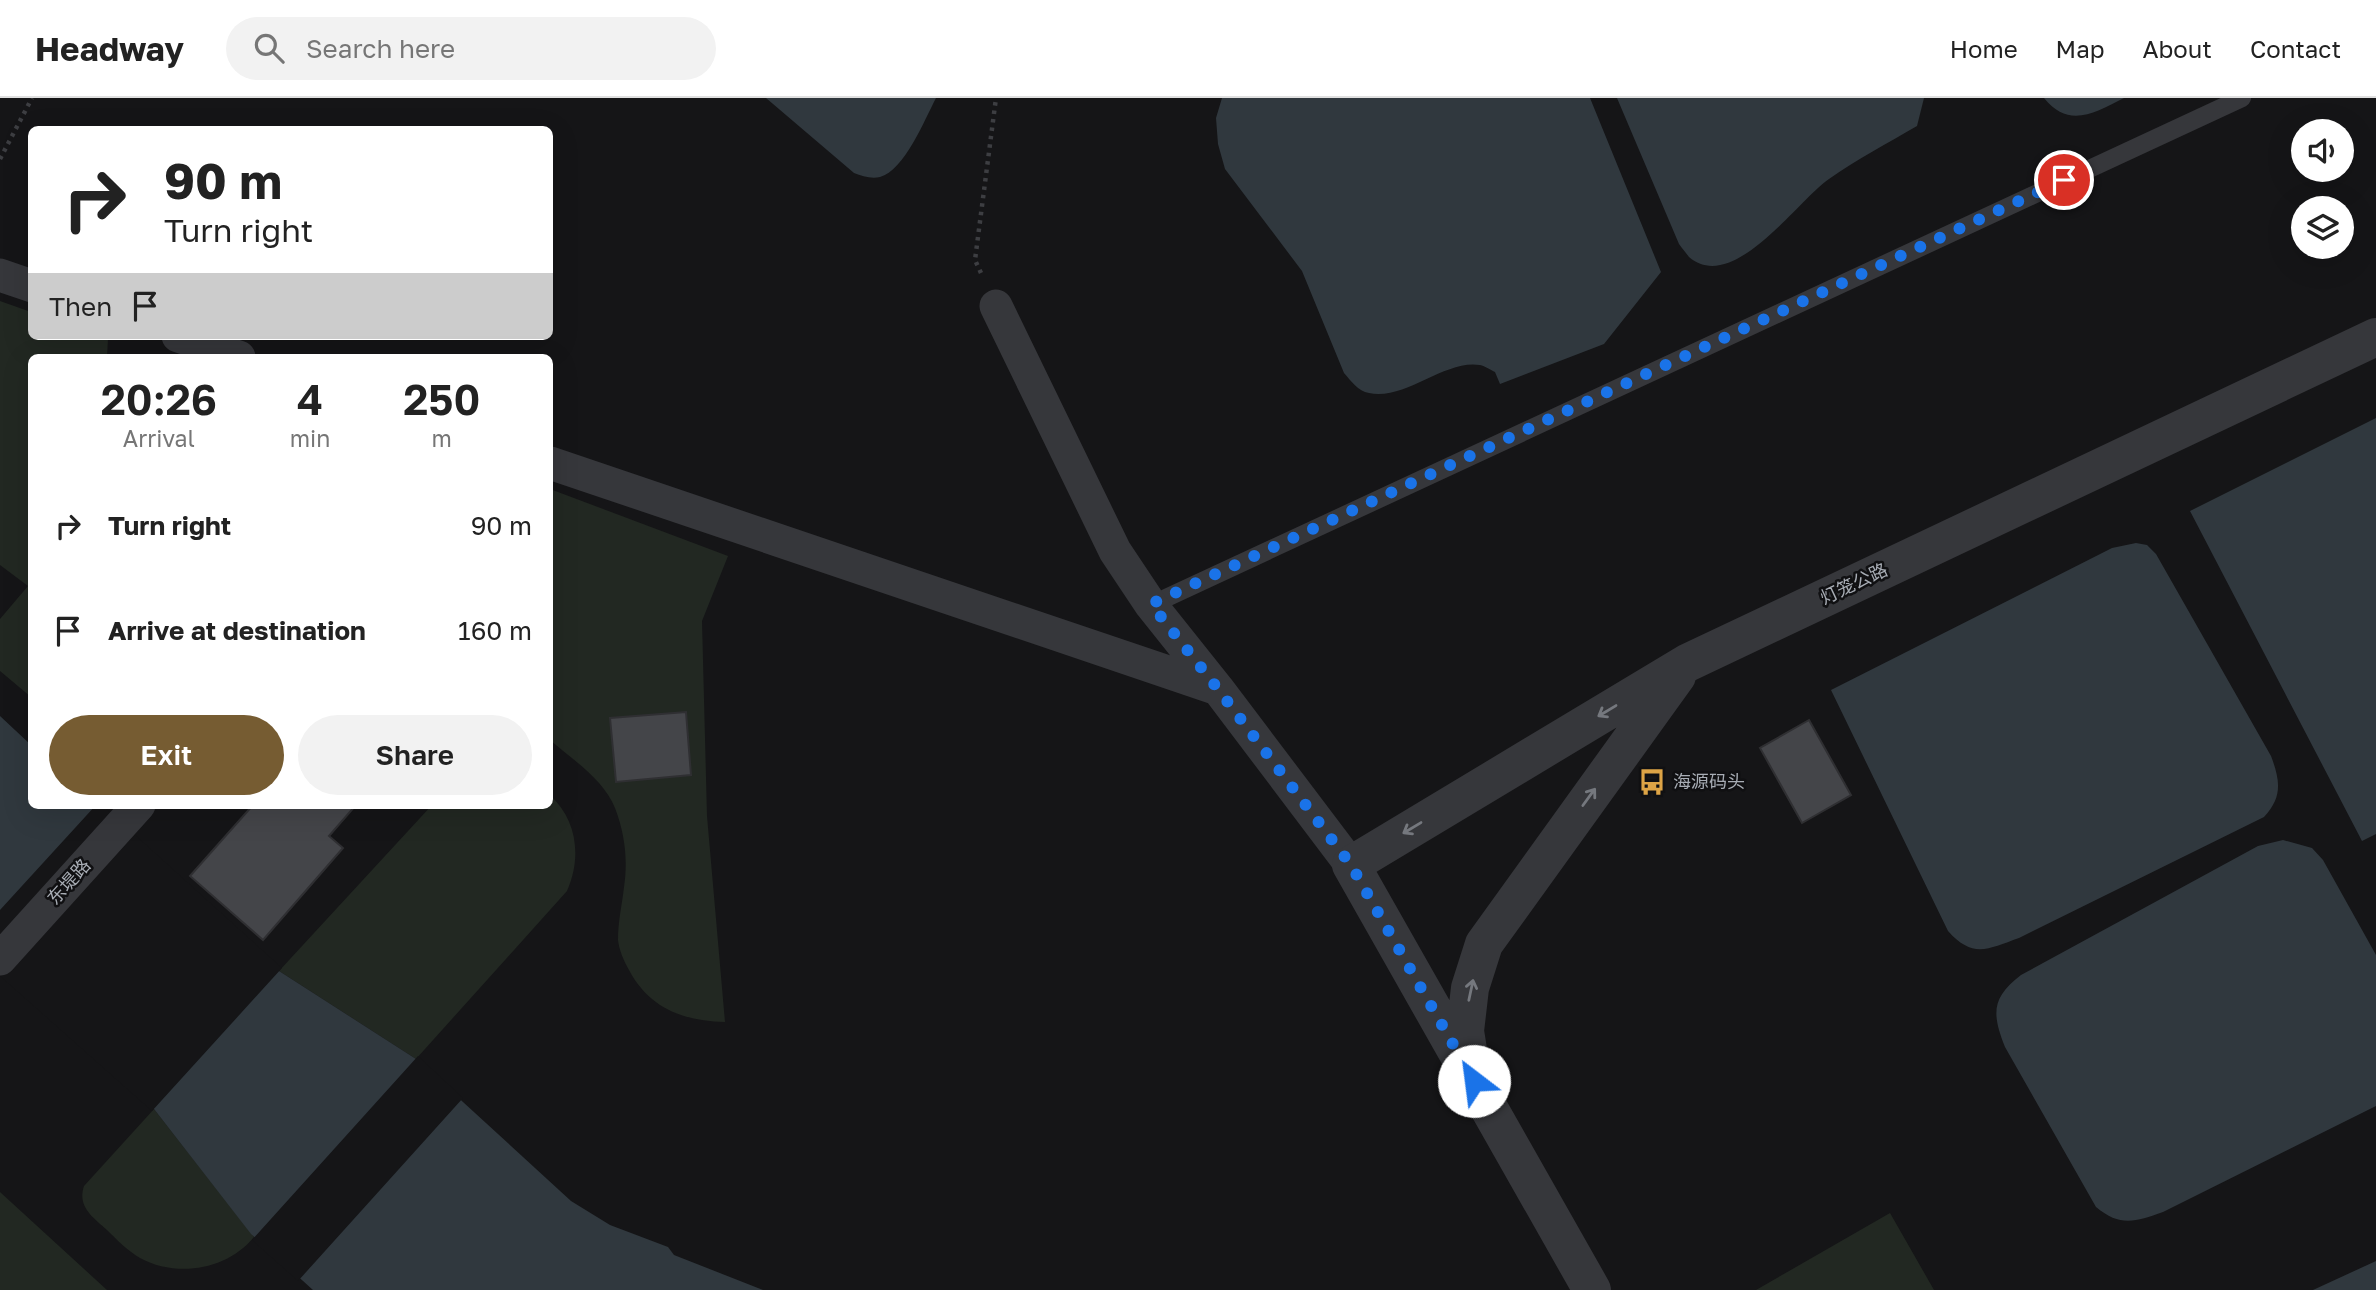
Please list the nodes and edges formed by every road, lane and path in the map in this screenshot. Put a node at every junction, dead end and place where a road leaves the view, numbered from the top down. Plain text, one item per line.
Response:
1 (32, 98) edge
2 (996, 98) edge
3 (2242, 98) edge
4 (0, 159) edge
5 (0, 275) edge
6 (28, 285) edge
7 (996, 306) joint
8 (2376, 337) edge
9 (190, 340) edge
10 (230, 354) edge
11 (553, 464) edge
12 (1151, 604) junction
13 (1686, 663) junction
14 (1218, 689) junction
15 (135, 809) edge
16 (1351, 865) junction
17 (0, 959) edge
18 (1474, 1081) junction
19 (1592, 1290) edge

1 - 4 path
2 - 7 path
3 - 12 lane
5 - 6 street
7 - 12 street
8 - 13 street, 灯笼公路
9 - 10 street
11 - 14 street
12 - 14 street
13 -> 16 street, 灯笼公路
18 -> 13 street
14 - 16 street
15 - 17 street, 东堤路
16 - 18 street
18 - 19 street

